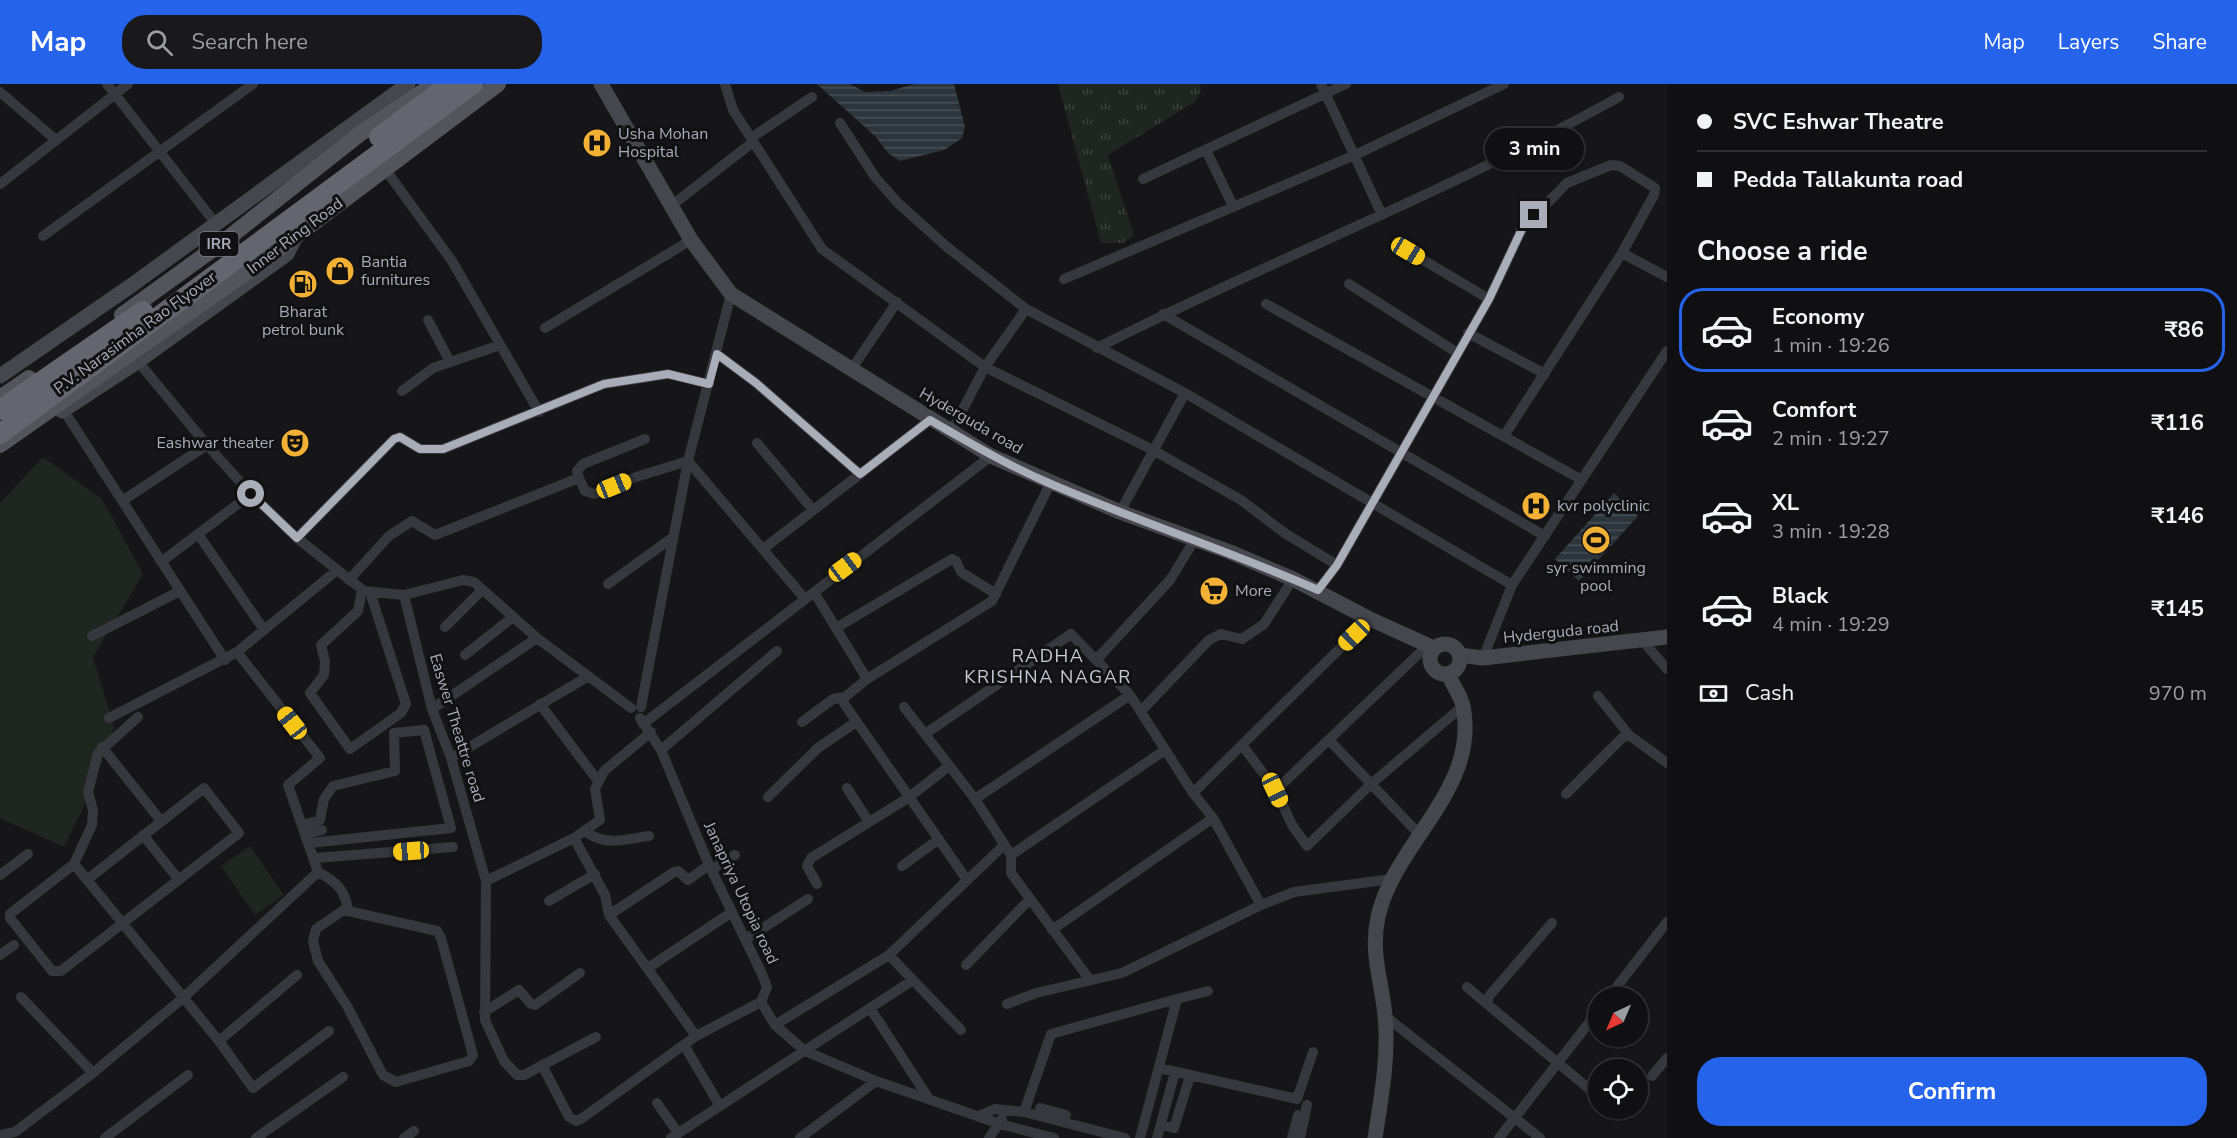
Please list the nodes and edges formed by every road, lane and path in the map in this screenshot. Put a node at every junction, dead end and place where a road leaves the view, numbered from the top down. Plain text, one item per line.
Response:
1 (107, 84) edge
2 (128, 84) edge
3 (253, 84) edge
4 (408, 84) edge
5 (434, 84) edge
6 (450, 84) edge
7 (473, 84) edge
8 (498, 84) edge
9 (725, 84) edge
10 (1346, 84) edge
11 (1504, 84) edge
12 (602, 85) edge
13 (1323, 89) edge
14 (0, 92) edge
15 (114, 94) junction
16 (812, 97) dead end
17 (1619, 97) dead end
18 (840, 123) dead end
19 (56, 140) junction
20 (752, 140) junction
21 (1206, 150) junction
22 (159, 153) junction
23 (1355, 155) junction
24 (385, 169) junction
25 (1143, 180) dead end
26 (0, 184) edge
27 (670, 206) junction
28 (1233, 206) junction
29 (1382, 215) junction
30 (216, 224) junction
31 (43, 236) dead end
32 (691, 240) junction
33 (1408, 251) dead end
34 (1622, 253) junction
35 (1667, 278) edge
36 (1064, 279) dead end
37 (1349, 284) dead end
38 (731, 294) junction
39 (1489, 299) junction
40 (897, 302) junction
41 (1266, 304) dead end
42 (1026, 309) junction
43 (1163, 314) junction
44 (428, 320) dead end
45 (112, 322) junction
46 (545, 327) dead end
47 (1468, 333) junction
48 (500, 345) junction
49 (1097, 348) junction
50 (1667, 351) edge
51 (1456, 352) junction
52 (717, 354) junction
53 (134, 357) junction
54 (450, 362) junction
55 (985, 367) junction
56 (851, 370) junction
57 (1545, 374) junction
58 (0, 376) edge
59 (709, 384) junction
60 (402, 391) dead end
61 (1185, 393) junction
62 (1432, 396) junction
63 (0, 398) edge
64 (61, 406) junction
65 (0, 411) edge
66 (539, 412) junction
67 (930, 420) junction
68 (951, 432) junction
69 (0, 434) edge
70 (1504, 436) junction
71 (645, 439) dead end
72 (757, 443) dead end
73 (0, 444) edge
74 (207, 445) junction
75 (1154, 450) junction
76 (1401, 451) junction
77 (0, 453) edge
78 (991, 456) junction
79 (688, 461) junction
80 (860, 474) junction
81 (579, 478) junction
82 (1582, 480) junction
83 (1050, 484) junction
84 (251, 494) junction
85 (122, 501) junction
86 (1371, 504) junction
87 (813, 510) junction
88 (1120, 512) junction
89 (198, 534) junction
90 (1545, 536) junction
91 (297, 538) junction
92 (672, 538) junction
93 (1195, 539) junction
94 (763, 549) junction
95 (161, 562) junction
96 (1337, 565) junction
97 (336, 571) junction
98 (1293, 579) junction
99 (349, 580) junction
100 (608, 584) dead end
101 (1512, 585) junction
102 (483, 590) junction
103 (1318, 590) junction
104 (180, 591) junction
105 (366, 591) junction
106 (996, 594) junction
107 (404, 595) junction
108 (809, 595) junction
109 (359, 604) junction
110 (373, 607) junction
111 (513, 617) junction
112 (1370, 619) junction
113 (445, 627) dead end
114 (836, 628) junction
115 (264, 630) junction
116 (92, 636) dead end
117 (1667, 637) edge
118 (537, 638) junction
119 (1643, 641) junction
120 (1431, 647) junction
121 (777, 651) dead end
122 (237, 652) junction
123 (465, 655) dead end
124 (1459, 655) junction
125 (1483, 658) junction
126 (1097, 659) junction
127 (225, 660) junction
128 (1667, 669) edge
129 (1448, 674) junction
130 (587, 677) junction
131 (867, 679) junction
132 (1130, 695) junction
133 (1598, 696) dead end
134 (845, 697) junction
135 (540, 704) junction
136 (1463, 706) junction
137 (904, 707) dead end
138 (432, 709) junction
139 (1141, 711) junction
140 (138, 717) dead end
141 (109, 718) dead end
142 (641, 718) junction
143 (802, 722) dead end
144 (856, 722) junction
145 (925, 734) junction
146 (1629, 735) junction
147 (1330, 741) junction
148 (1242, 745) junction
149 (102, 747) junction
150 (661, 750) junction
151 (1165, 750) junction
152 (452, 758) junction
153 (1667, 763) edge
154 (949, 766) junction
155 (598, 781) junction
156 (1371, 784) junction
157 (847, 789) dead end
158 (1275, 790) junction
159 (1193, 793) junction
160 (1566, 794) dead end
161 (768, 797) dead end
162 (908, 798) junction
163 (975, 799) junction
164 (1213, 818) junction
165 (161, 821) junction
166 (869, 822) junction
167 (323, 830) junction
168 (585, 831) junction
169 (306, 834) junction
170 (1419, 834) junction
171 (143, 835) junction
172 (649, 836) dead end
173 (574, 838) junction
174 (939, 839) junction
175 (1003, 846) junction
176 (453, 847) dead end
177 (28, 854) dead end
178 (735, 855) dead end
179 (1011, 855) junction
180 (316, 858) junction
181 (74, 864) junction
182 (902, 866) dead end
183 (710, 867) junction
184 (318, 872) junction
185 (595, 874) junction
186 (0, 875) edge
187 (88, 879) junction
188 (1392, 879) junction
189 (179, 880) junction
190 (967, 880) junction
191 (486, 881) junction
192 (817, 884) dead end
193 (1030, 899) junction
194 (808, 900) dead end
195 (549, 901) dead end
196 (1261, 905) junction
197 (348, 911) junction
198 (732, 912) junction
199 (609, 915) junction
200 (1552, 923) dead end
201 (122, 924) junction
202 (1665, 927) edge
203 (1052, 930) junction
204 (746, 939) junction
205 (14, 945) dead end
206 (0, 955) edge
207 (889, 955) junction
208 (966, 965) dead end
209 (648, 968) junction
210 (580, 973) dead end
211 (297, 975) dead end
212 (913, 980) junction
213 (1090, 980) junction
214 (1467, 987) dead end
215 (1617, 987) edge
216 (1208, 991) dead end
217 (21, 997) dead end
218 (183, 998) junction
219 (1178, 999) junction
220 (761, 1002) junction
221 (1007, 1004) dead end
222 (1487, 1004) junction
223 (870, 1008) junction
224 (484, 1012) junction
225 (1385, 1016) junction
226 (775, 1024) junction
227 (1588, 1024) edge
228 (961, 1030) dead end
229 (329, 1031) dead end
230 (696, 1036) junction
231 (596, 1037) dead end
232 (219, 1041) junction
233 (684, 1045) junction
234 (805, 1051) junction
235 (1313, 1052) dead end
236 (1667, 1058) edge
237 (1558, 1063) junction
238 (542, 1065) junction
239 (1159, 1068) junction
240 (1175, 1072) junction
241 (93, 1073) junction
242 (188, 1075) dead end
243 (1190, 1076) junction
244 (1652, 1076) dead end
245 (343, 1077) dead end
246 (876, 1081) junction
247 (1588, 1088) edge
248 (929, 1099) junction
249 (657, 1103) dead end
250 (720, 1106) junction
251 (1025, 1108) junction
252 (1004, 1110) junction
253 (1039, 1112) junction
254 (1145, 1115) junction
255 (978, 1116) junction
256 (1515, 1116) junction
257 (1161, 1123) junction
258 (1000, 1124) junction
259 (1114, 1129) dead end
260 (414, 1131) dead end
261 (1173, 1133) edge
262 (6, 1136) edge
263 (675, 1136) edge
264 (105, 1138) edge
265 (256, 1138) edge
266 (404, 1138) edge
267 (800, 1138) edge
268 (989, 1138) edge
269 (1054, 1138) edge
270 (1125, 1138) edge
271 (1140, 1138) edge
272 (1158, 1138) edge
273 (1292, 1138) edge
274 (1300, 1138) edge
275 (1375, 1138) edge
276 (1498, 1138) edge
277 (1540, 1138) edge

1 - 15 street
2 - 15 street
3 - 22 street
4 - 30 street
5 - 45 main road, IRR
6 - 65 highway, P.V. Narasimha Rao Flyover
7 - 69 highway, P.V. Narasimha Rao Flyover
8 - 24 main road, Inner Ring Road / IRR
9 - 20 street
10 - 13 street
11 - 23 street
12 - 27 street, Hyderguda road
13 - 21 street
13 - 23 street
14 - 19 street
15 - 19 street
15 - 22 street
16 - 20 street
17 - 29 street
18 - 42 street
19 - 26 street
20 - 27 street
20 - 40 street
21 - 25 street
21 - 28 street
22 - 30 street
22 - 31 street
23 - 28 street
23 - 29 street
24 - 48 street
24 - 53 main road, Inner Ring Road / IRR
27 - 32 street, Hyderguda road
28 - 36 street
29 - 43 street
30 - 58 street
32 - 38 street, Hyderguda road
32 - 46 street
33 - 39 street
34 - 35 street
34 - 39 street
34 - 57 street
37 - 51 street
38 - 52 street
38 - 56 street, Hyderguda road
39 - 47 street
40 - 55 street
40 - 56 street
41 - 62 street
42 - 49 street
42 - 55 street
43 - 49 street
43 - 76 street
44 - 54 street
45 - 53 street
45 - 63 main road, IRR
47 - 51 street
47 - 57 street
48 - 54 street
48 - 66 street
49 - 61 street
50 - 82 street
51 - 62 street
52 - 59 street
52 - 80 street
53 - 64 main road, Inner Ring Road / IRR
53 - 74 street
54 - 60 street
55 - 68 street
55 - 75 street
56 - 67 street, Hyderguda road
57 - 70 street
59 - 66 street
59 - 79 street
61 - 75 street
61 - 86 street
62 - 70 street
62 - 76 street
64 - 73 main road, Inner Ring Road / IRR
64 - 77 street
64 - 85 street
66 - 91 street
67 - 68 street, Hyderguda road
67 - 80 street
68 - 78 street, Hyderguda road
70 - 82 street
71 - 81 street
72 - 87 street
74 - 84 street
74 - 85 street
75 - 88 street
75 - 96 street
76 - 86 street
76 - 90 street
78 - 83 street, Hyderguda road
78 - 108 street
79 - 81 street
79 - 92 street
79 - 94 street
80 - 87 street
81 - 99 street
82 - 90 street
83 - 88 street, Hyderguda road
83 - 106 street
84 - 89 street
84 - 91 street
85 - 95 street
86 - 96 street
86 - 101 street
87 - 94 street
88 - 93 street, Hyderguda road
89 - 95 street
89 - 115 street
90 - 101 street
91 - 97 street
92 - 100 street
92 - 142 street
93 - 98 street, Hyderguda road
93 - 126 street
94 - 108 street
95 - 104 street
96 - 103 street
97 - 99 street
97 - 115 street
98 - 103 street, Hyderguda road
98 - 139 street
99 - 105 street
101 - 125 street
102 - 107 street
102 - 111 street
102 - 113 street
103 - 112 street, Hyderguda road
104 - 116 street
104 - 127 street
105 - 107 street
105 - 109 street
105 - 110 street
106 - 114 street
106 - 131 street
107 - 138 street, Easwer Theattre road
108 - 114 street
108 - 142 street
109 - 110 street
109 - 110 street
111 - 118 street
111 - 123 street
112 - 120 street, Hyderguda road
112 - 148 street
114 - 131 street
115 - 122 street
117 - 119 street, Hyderguda road
118 - 130 street
118 - 138 street
119 - 125 street, Hyderguda road
119 - 128 street
120 - 124 street
120 - 129 street
120 - 147 street
121 - 150 street
122 - 127 street
122 - 169 street
124 - 125 street, Hyderguda road
124 - 129 street
126 - 132 street
126 - 145 street
127 - 141 street
129 - 136 street
130 - 135 street
130 - 142 street
131 - 134 street
132 - 139 street
132 - 163 street
133 - 146 street
134 - 143 street
134 - 144 street
135 - 152 street
135 - 155 street
136 - 156 street
136 - 170 street
137 - 145 street
138 - 152 street, Easwer Theattre road
139 - 151 street
140 - 149 street
142 - 150 street, Janapriya Utopia road
142 - 155 street
144 - 161 street
144 - 162 street
145 - 154 street
146 - 153 street
146 - 160 street
147 - 156 street
147 - 158 street
148 - 158 street
148 - 159 street
149 - 165 street
149 - 181 street
150 - 183 street, Janapriya Utopia road
151 - 159 street
151 - 179 street
152 - 191 street, Easwer Theattre road
154 - 162 street
154 - 163 street
155 - 168 street
156 - 158 street
156 - 170 street
157 - 166 street
159 - 164 street
162 - 166 street
162 - 174 street
163 - 175 street
164 - 196 street
164 - 203 street
165 - 171 street
165 - 189 street
166 - 192 street
167 - 167 street
167 - 169 street
167 - 169 street
168 - 172 street
168 - 173 street
169 - 180 street
170 - 188 street
171 - 187 street
171 - 189 street
173 - 185 street
173 - 191 street
174 - 182 street
174 - 190 street
175 - 179 street
175 - 190 street
176 - 180 street
177 - 186 street
178 - 183 street
179 - 193 street
180 - 184 street
181 - 187 street
181 - 201 street
183 - 198 street, Janapriya Utopia road
183 - 199 street
184 - 197 street
184 - 218 street
185 - 195 street
185 - 199 street
187 - 201 street
188 - 196 street
188 - 225 street
189 - 201 street
190 - 207 street
191 - 224 street, Easwer Theattre road
193 - 203 street
193 - 208 street
194 - 204 street
196 - 213 street
197 - 197 street
198 - 204 street, Janapriya Utopia road
198 - 209 street
199 - 209 street
200 - 222 street
201 - 218 street
202 - 215 street
203 - 213 street
204 - 220 street, Janapriya Utopia road
205 - 206 street
207 - 212 street
207 - 226 street
209 - 230 street
210 - 224 street
211 - 232 street
212 - 223 street
212 - 228 street
213 - 221 street
214 - 222 street
216 - 219 street
217 - 241 street
218 - 232 street
218 - 241 street
219 - 239 street
219 - 251 street
220 - 226 street
220 - 230 street
222 - 237 street
223 - 234 street
223 - 248 street
224 - 238 street, Easwer Theattre road
225 - 256 street
225 - 275 street
226 - 234 street
227 - 237 street
229 - 232 street
230 - 233 street
231 - 238 street, Easwer Theattre road
233 - 238 street
233 - 250 street
234 - 246 street
234 - 250 street
235 - 243 street
236 - 244 street
237 - 247 street
237 - 256 street
239 - 240 street
239 - 254 street
240 - 243 street
240 - 257 street
241 - 262 street
242 - 264 street
243 - 261 street
245 - 265 street
246 - 248 street
246 - 267 street
248 - 255 street
249 - 263 street
250 - 263 street
251 - 252 street
251 - 253 street
252 - 255 street
252 - 258 street
253 - 259 street
253 - 270 street
254 - 257 street
254 - 271 street
255 - 258 street
256 - 276 street
256 - 277 street
257 - 261 street
257 - 272 street
258 - 268 street
258 - 269 street
260 - 266 street
273 - 274 street

